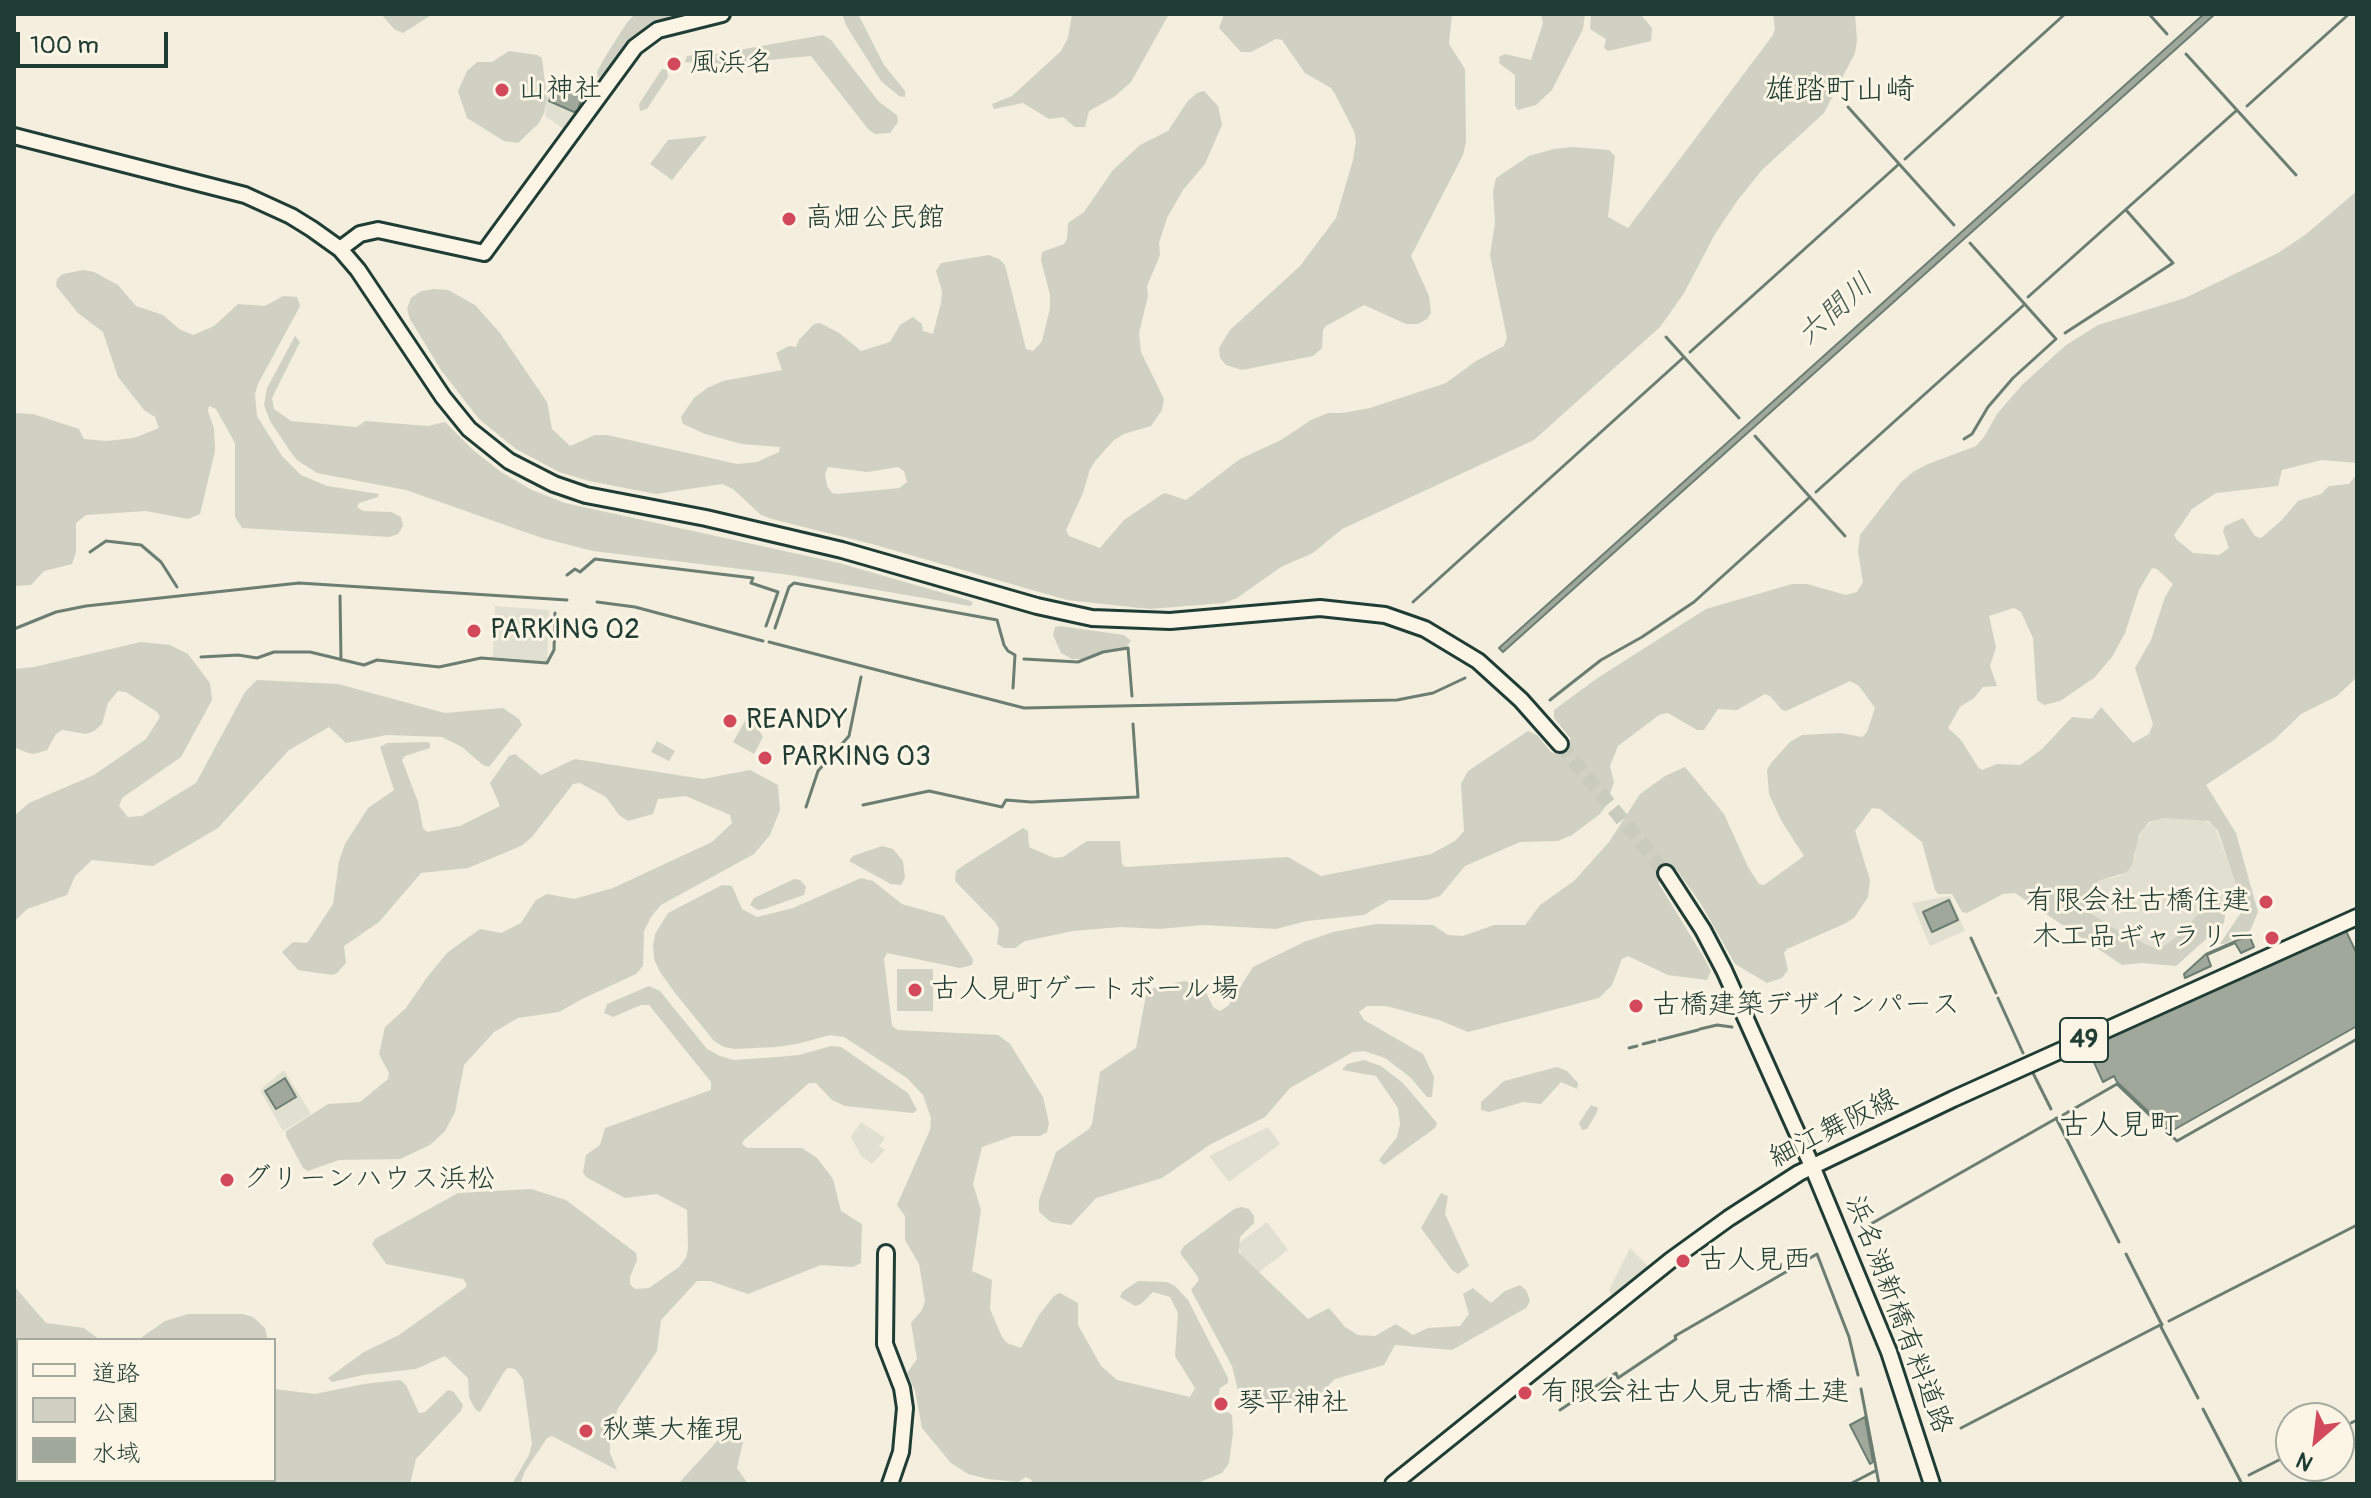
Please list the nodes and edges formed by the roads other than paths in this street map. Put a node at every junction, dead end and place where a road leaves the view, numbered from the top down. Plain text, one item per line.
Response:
1 (722, 14) edge
2 (14, 136) edge
3 (340, 249) junction
4 (1560, 744) tunnel mouth
5 (1666, 873) tunnel mouth
6 (2357, 917) edge
7 (1812, 1166) junction
8 (886, 1253) dead end
9 (890, 1484) edge
10 (1393, 1484) edge
11 (1932, 1484) edge

1 - 3 street
2 - 3 street
3 - 4 street
5 - 7 street, 浜名湖新橋有料道路
6 - 7 street, 細江舞阪線 / 49
7 - 10 street, 細江舞阪線 / 49
7 - 11 street, 浜名湖新橋有料道路
8 - 9 street

